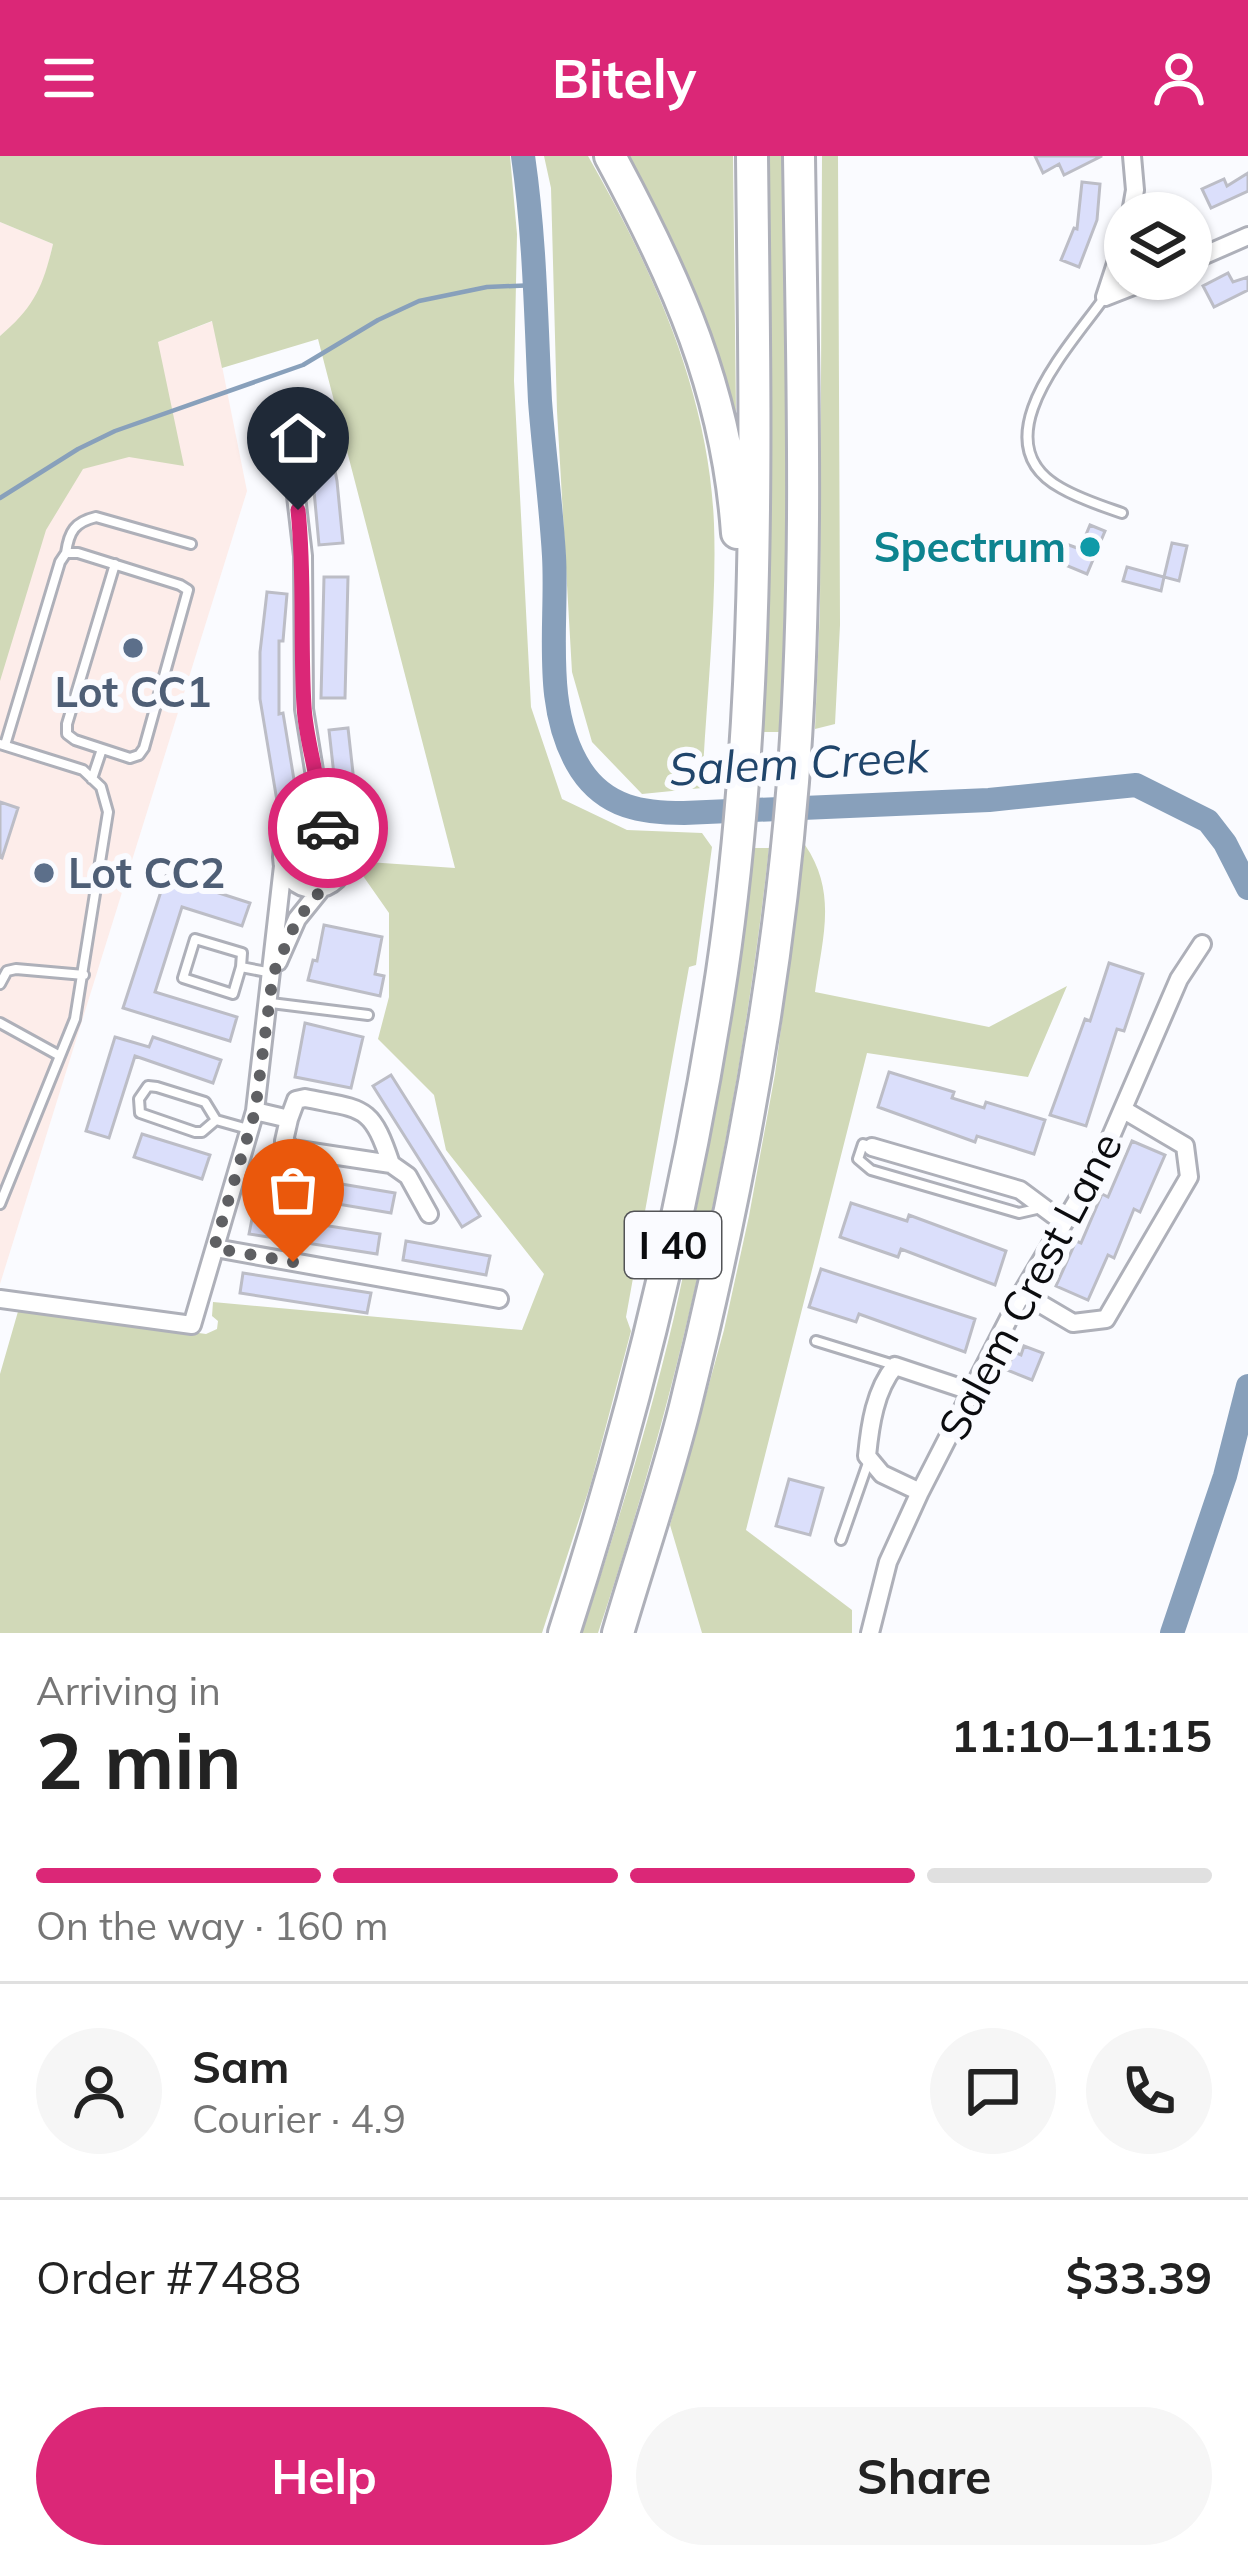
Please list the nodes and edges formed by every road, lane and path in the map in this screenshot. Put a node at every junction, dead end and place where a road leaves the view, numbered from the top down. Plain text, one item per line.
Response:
1 (610, 156) edge
2 (752, 156) edge
3 (799, 156) edge
4 (1132, 156) edge
5 (1135, 192) edge
6 (1248, 236) edge
7 (1212, 252) edge
8 (1104, 298) edge
9 (286, 418) dead end
10 (1122, 513) dead end
11 (191, 544) dead end
12 (67, 553) junction
13 (116, 564) junction
14 (744, 733) junction
15 (3, 744) edge
16 (102, 748) junction
17 (92, 779) junction
18 (319, 825) junction
19 (283, 866) junction
20 (322, 889) junction
21 (1202, 944) dead end
22 (241, 967) junction
23 (273, 974) junction
24 (84, 975) junction
25 (0, 984) edge
26 (269, 1003) junction
27 (368, 1015) dead end
28 (0, 1023) edge
29 (60, 1055) junction
30 (1124, 1110) junction
31 (290, 1119) junction
32 (216, 1120) junction
33 (252, 1121) junction
34 (872, 1147) dead end
35 (391, 1164) junction
36 (0, 1204) edge
37 (429, 1214) dead end
38 (1063, 1222) junction
39 (214, 1248) junction
40 (1022, 1293) junction
41 (0, 1299) edge
42 (499, 1299) dead end
43 (816, 1342) dead end
44 (895, 1366) junction
45 (970, 1391) junction
46 (869, 1458) junction
47 (920, 1492) junction
48 (841, 1540) dead end
49 (564, 1633) edge
50 (617, 1633) edge
51 (870, 1633) edge

1 - 14 highway
2 - 14 highway, I 40
3 - 50 highway, I 40
4 - 5 street
6 - 7 street
8 - 10 lane
9 - 18 street
11 - 12 lane
12 - 13 lane
12 - 15 lane
13 - 16 lane
13 - 16 lane
14 - 49 highway, I 40
15 - 17 lane
16 - 17 lane
17 - 24 lane
18 - 19 street
18 - 20 street
19 - 20 street
19 - 23 street
20 - 23 street
21 - 30 street, Salem Crest Lane
22 - 22 lane
22 - 23 lane
23 - 26 street
24 - 25 lane
24 - 29 lane
26 - 27 lane
26 - 33 street
28 - 29 lane
29 - 36 lane
30 - 38 street, Salem Crest Lane
30 - 40 street
31 - 33 street
31 - 35 street
31 - 35 street
32 - 32 lane
32 - 33 lane
33 - 39 street
34 - 38 street
35 - 37 street
38 - 40 street, Salem Crest Lane
39 - 41 street
39 - 42 street
40 - 45 street, Salem Crest Lane
43 - 44 lane
44 - 45 street
44 - 46 street
45 - 47 street, Salem Crest Lane
46 - 47 street
46 - 48 lane
47 - 51 street, Salem Crest Lane

